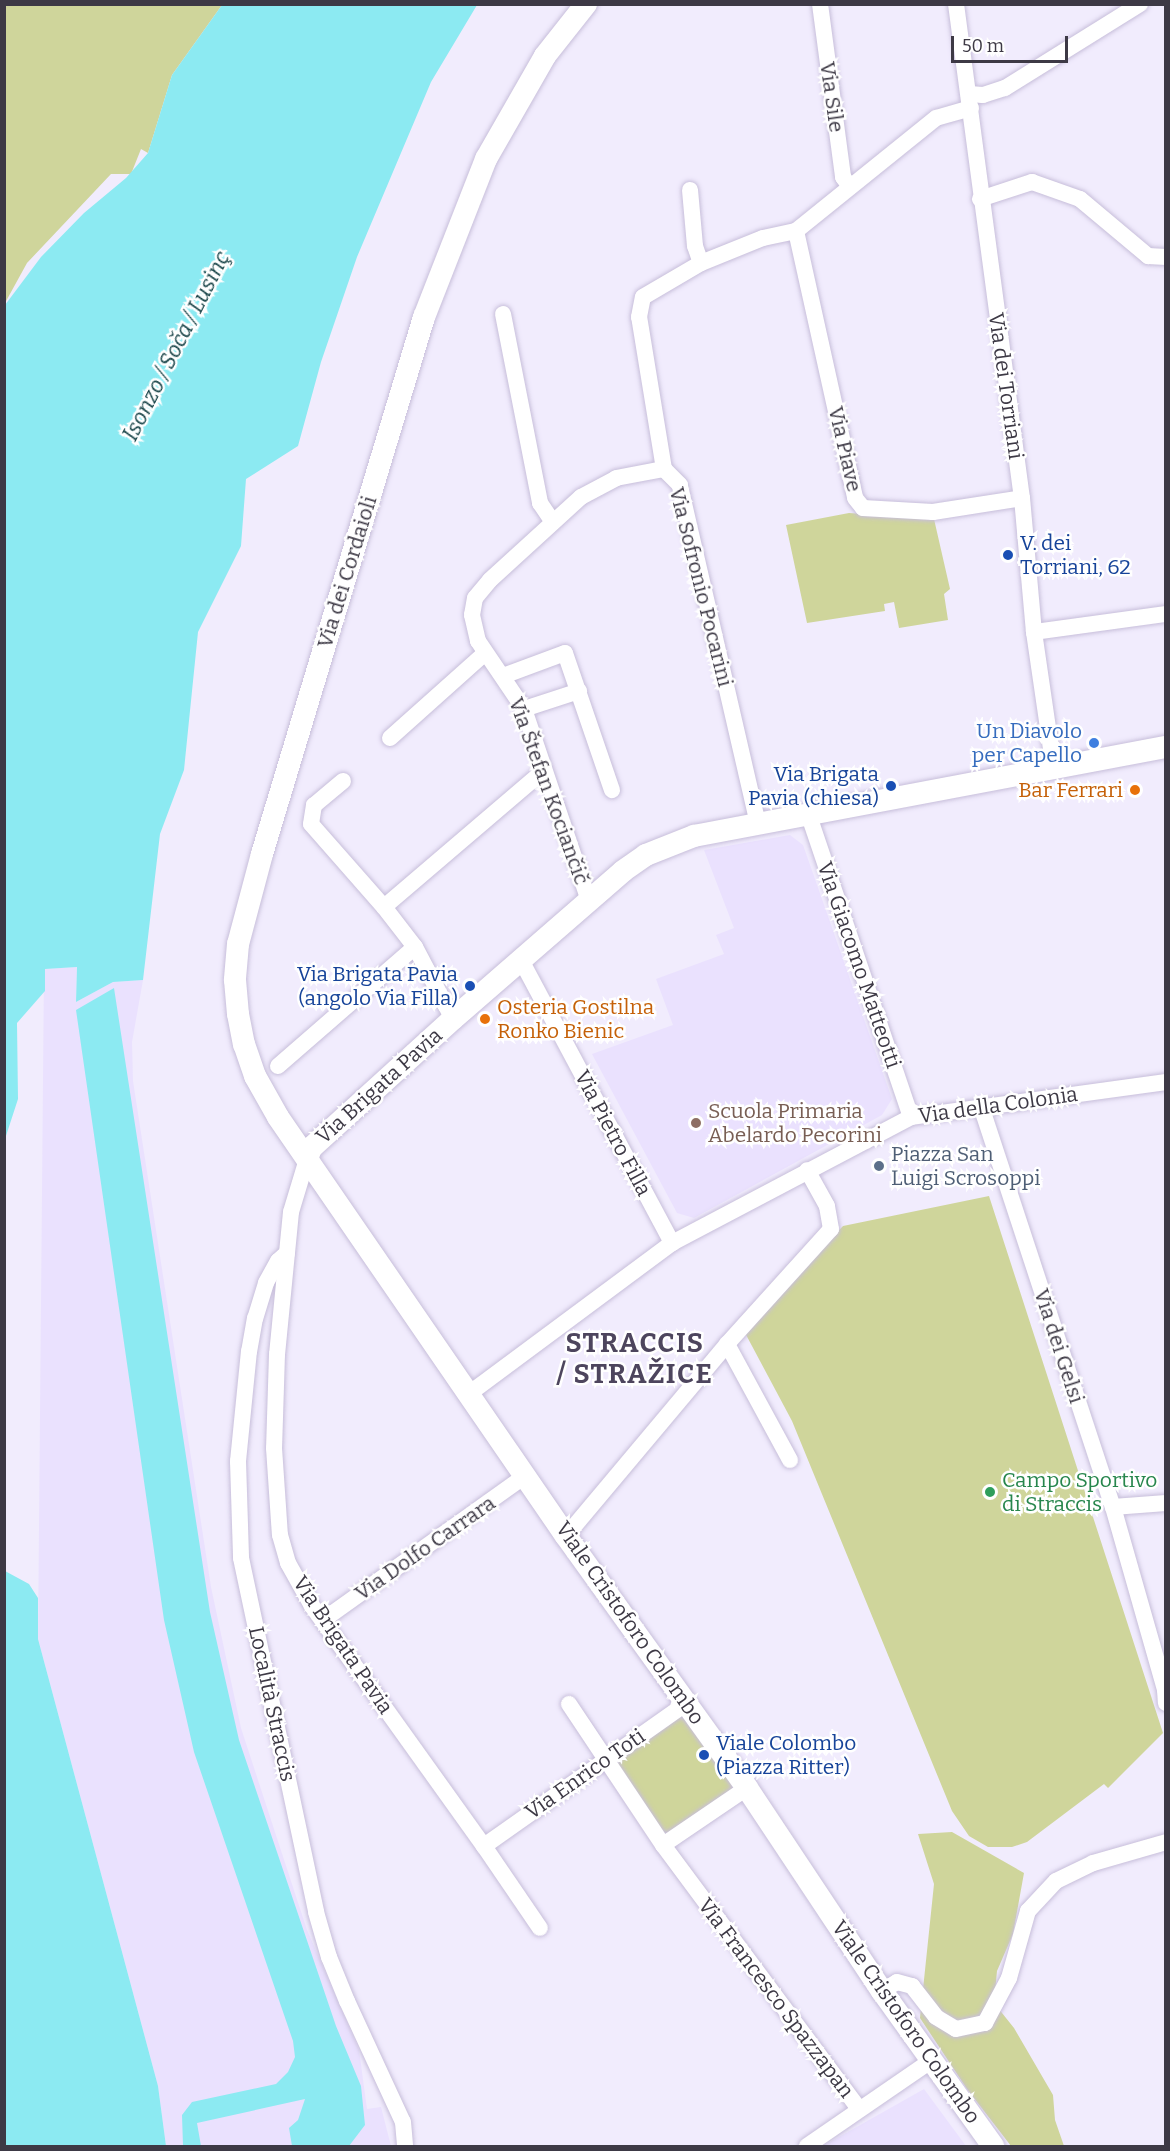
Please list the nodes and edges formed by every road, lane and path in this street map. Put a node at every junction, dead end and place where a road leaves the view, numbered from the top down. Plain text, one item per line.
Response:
1 (586, 4) edge
2 (820, 4) edge
3 (956, 4) edge
4 (1140, 4) edge
5 (970, 101) junction
6 (850, 187) junction
7 (690, 190) dead end
8 (980, 199) junction
9 (796, 231) junction
10 (1166, 257) edge
11 (701, 263) junction
12 (503, 314) dead end
13 (664, 469) junction
14 (1022, 498) junction
15 (553, 522) junction
16 (1166, 614) edge
17 (1034, 632) junction
18 (485, 654) junction
19 (503, 676) junction
20 (579, 691) junction
21 (524, 709) junction
22 (390, 738) dead end
23 (1166, 747) edge
24 (1054, 769) junction
25 (543, 771) junction
26 (343, 781) dead end
27 (612, 789) dead end
28 (808, 813) junction
29 (758, 824) junction
30 (589, 901) junction
31 (384, 907) junction
32 (415, 947) junction
33 (521, 960) junction
34 (453, 1019) junction
35 (279, 1066) dead end
36 (1166, 1082) edge
37 (981, 1106) junction
38 (910, 1117) junction
39 (307, 1159) junction
40 (807, 1170) junction
41 (672, 1243) junction
42 (287, 1253) junction
43 (727, 1344) junction
44 (470, 1393) junction
45 (789, 1460) dead end
46 (526, 1475) junction
47 (1166, 1503) edge
48 (1113, 1507) junction
49 (566, 1536) junction
50 (323, 1620) junction
51 (687, 1703) junction
52 (1166, 1703) edge
53 (569, 1704) dead end
54 (606, 1759) junction
55 (747, 1788) junction
56 (1166, 1842) edge
57 (663, 1845) junction
58 (484, 1846) junction
59 (540, 1928) dead end
60 (882, 1991) junction
61 (932, 2060) junction
62 (859, 2109) junction
63 (405, 2146) edge
64 (807, 2146) edge
65 (993, 2146) edge

1 - 39 street, Via dei Cordaioli
2 - 6 street, Via Sile
3 - 5 street, Via dei Torriani
4 - 5 street
5 - 6 street
5 - 8 street, Via dei Torriani
6 - 9 street
7 - 11 street
8 - 10 street
8 - 14 street, Via dei Torriani
9 - 11 street
9 - 14 street, Via Piave
11 - 13 street, Via Sofronio Pocarini
12 - 15 street
13 - 15 street, Via Štefan Kociančič
13 - 29 street, Via Sofronio Pocarini
14 - 17 street, Via dei Torriani
15 - 18 street, Via Štefan Kociančič
16 - 17 street
17 - 24 street, Via dei Torriani
18 - 19 street, Via Štefan Kociančič
18 - 22 street
19 - 20 street
19 - 21 street, Via Štefan Kociančič
20 - 21 street
20 - 27 street
21 - 25 street, Via Štefan Kociančič
23 - 24 street, Via Brigata Pavia
24 - 28 street, Via Brigata Pavia
25 - 30 street, Via Štefan Kociančič
25 - 31 street
26 - 31 street
28 - 29 street, Via Brigata Pavia
28 - 38 street, Via Giacomo Matteotti
29 - 30 street, Via Brigata Pavia
30 - 33 street, Via Brigata Pavia
31 - 32 street
32 - 34 street
32 - 35 street
33 - 34 street, Via Brigata Pavia
33 - 41 street, Via Pietro Filla
34 - 39 street, Via Brigata Pavia
36 - 37 street, Via della Colonia
37 - 38 street, Via della Colonia
37 - 48 street, Via dei Gelsi
38 - 40 street, Via della Colonia
39 - 42 street, Via Brigata Pavia
39 - 44 street, Viale Cristoforo Colombo
40 - 41 street, Via della Colonia
40 - 43 street
41 - 44 street, Via della Colonia
42 - 50 street, Via Brigata Pavia
42 - 63 street, Località Straccis
43 - 45 street
43 - 49 street
44 - 46 street, Viale Cristoforo Colombo
46 - 49 street, Viale Cristoforo Colombo
46 - 50 street, Via Dolfo Carrara
47 - 48 street
48 - 52 street, Via dei Gelsi
49 - 51 street, Viale Cristoforo Colombo
50 - 58 street, Via Brigata Pavia
51 - 54 street, Via Enrico Toti
51 - 55 street, Viale Cristoforo Colombo
53 - 54 street, Via Francesco Spazzapan
54 - 57 street, Via Francesco Spazzapan
54 - 58 street, Via Enrico Toti
55 - 57 street
55 - 60 street, Viale Cristoforo Colombo
56 - 60 street
57 - 62 street, Via Francesco Spazzapan
58 - 59 street, Via Brigata Pavia
60 - 61 street, Viale Cristoforo Colombo
61 - 62 street, Via Francesco Spazzapan
61 - 65 street, Viale Cristoforo Colombo
62 - 64 street

